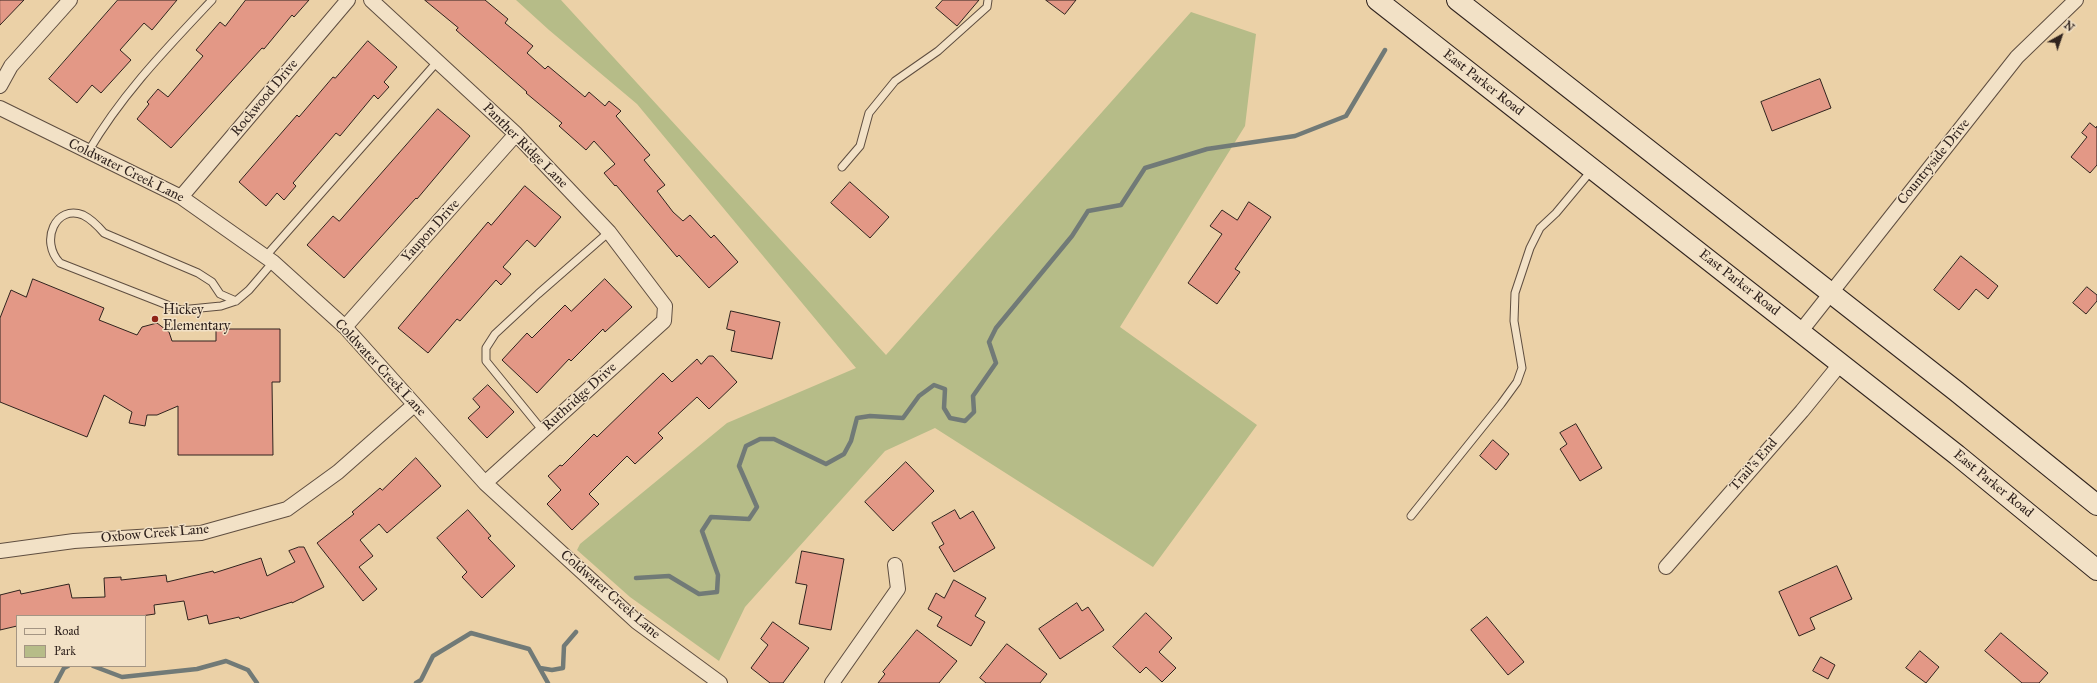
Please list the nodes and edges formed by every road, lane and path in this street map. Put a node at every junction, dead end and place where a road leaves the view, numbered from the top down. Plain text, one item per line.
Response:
1 (70, 0) edge
2 (212, 0) edge
3 (348, 0) edge
4 (370, 0) edge
5 (988, 0) edge
6 (1377, 0) edge
7 (1457, 0) edge
8 (2076, 0) edge
9 (437, 62) junction
10 (0, 86) edge
11 (0, 108) edge
12 (516, 134) junction
13 (88, 152) junction
14 (842, 168) dead end
15 (1592, 169) junction
16 (181, 197) junction
17 (609, 232) junction
18 (269, 260) junction
19 (1831, 294) junction
20 (236, 301) junction
21 (665, 306) joint
22 (345, 328) junction
23 (1801, 332) junction
24 (1841, 363) junction
25 (414, 405) junction
26 (543, 431) junction
27 (485, 483) junction
28 (2097, 505) edge
29 (1411, 516) dead end
30 (0, 551) edge
31 (895, 565) dead end
32 (1666, 566) dead end
33 (2097, 570) edge
34 (720, 683) edge
35 (832, 683) edge

1 - 10 street
2 - 13 lane
3 - 16 street, Rockwood Drive
4 - 9 street, Panther Ridge Lane
5 - 14 lane
6 - 15 main road, East Parker Road
7 - 19 main road
8 - 19 street, Countryside Drive
9 - 12 street, Panther Ridge Lane
9 - 18 lane
11 - 13 street, Coldwater Creek Lane
12 - 17 street, Panther Ridge Lane
12 - 22 street, Yaupon Drive
13 - 16 street, Coldwater Creek Lane
15 - 23 main road, East Parker Road
15 - 29 lane
16 - 18 street, Coldwater Creek Lane
17 - 21 street, Panther Ridge Lane
17 - 26 lane
18 - 20 lane
18 - 22 street, Coldwater Creek Lane
19 - 23 street, Countryside Drive
19 - 28 main road
20 - 20 lane
21 - 26 street, Ruthridge Drive
22 - 25 street, Coldwater Creek Lane
23 - 24 main road, East Parker Road
24 - 32 street, Trail's End
24 - 33 main road, East Parker Road
25 - 27 street, Coldwater Creek Lane
25 - 30 street, Oxbow Creek Lane
26 - 27 street, Ruthridge Drive
27 - 34 street, Coldwater Creek Lane
31 - 35 street

